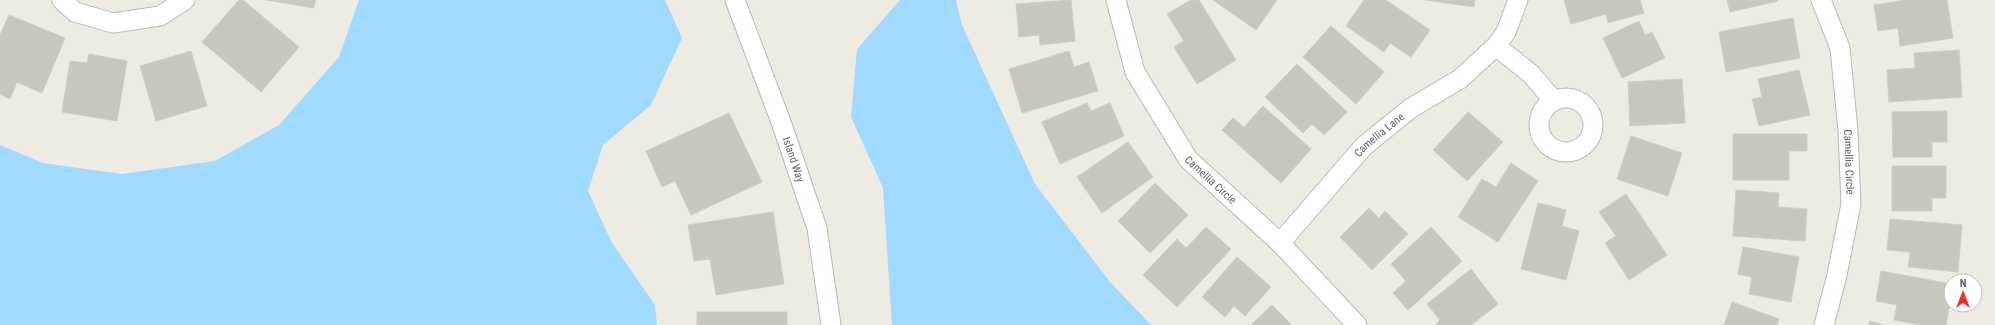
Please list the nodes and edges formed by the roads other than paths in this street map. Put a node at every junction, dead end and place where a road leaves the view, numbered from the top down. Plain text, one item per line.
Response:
1 (62, 0) edge
2 (185, 0) edge
3 (734, 0) edge
4 (1116, 0) edge
5 (1518, 0) edge
6 (1821, 0) edge
7 (1496, 46) junction
8 (1554, 101) dead end
9 (1280, 243) junction
10 (831, 325) edge
11 (1357, 325) edge
12 (1824, 325) edge

1 - 2 street
3 - 10 street, Island Way
4 - 9 street, Camellia Circle
5 - 7 street, Camellia Lane
6 - 12 street, Camellia Circle
7 - 8 street
7 - 9 street, Camellia Lane
9 - 11 street, Camellia Circle

